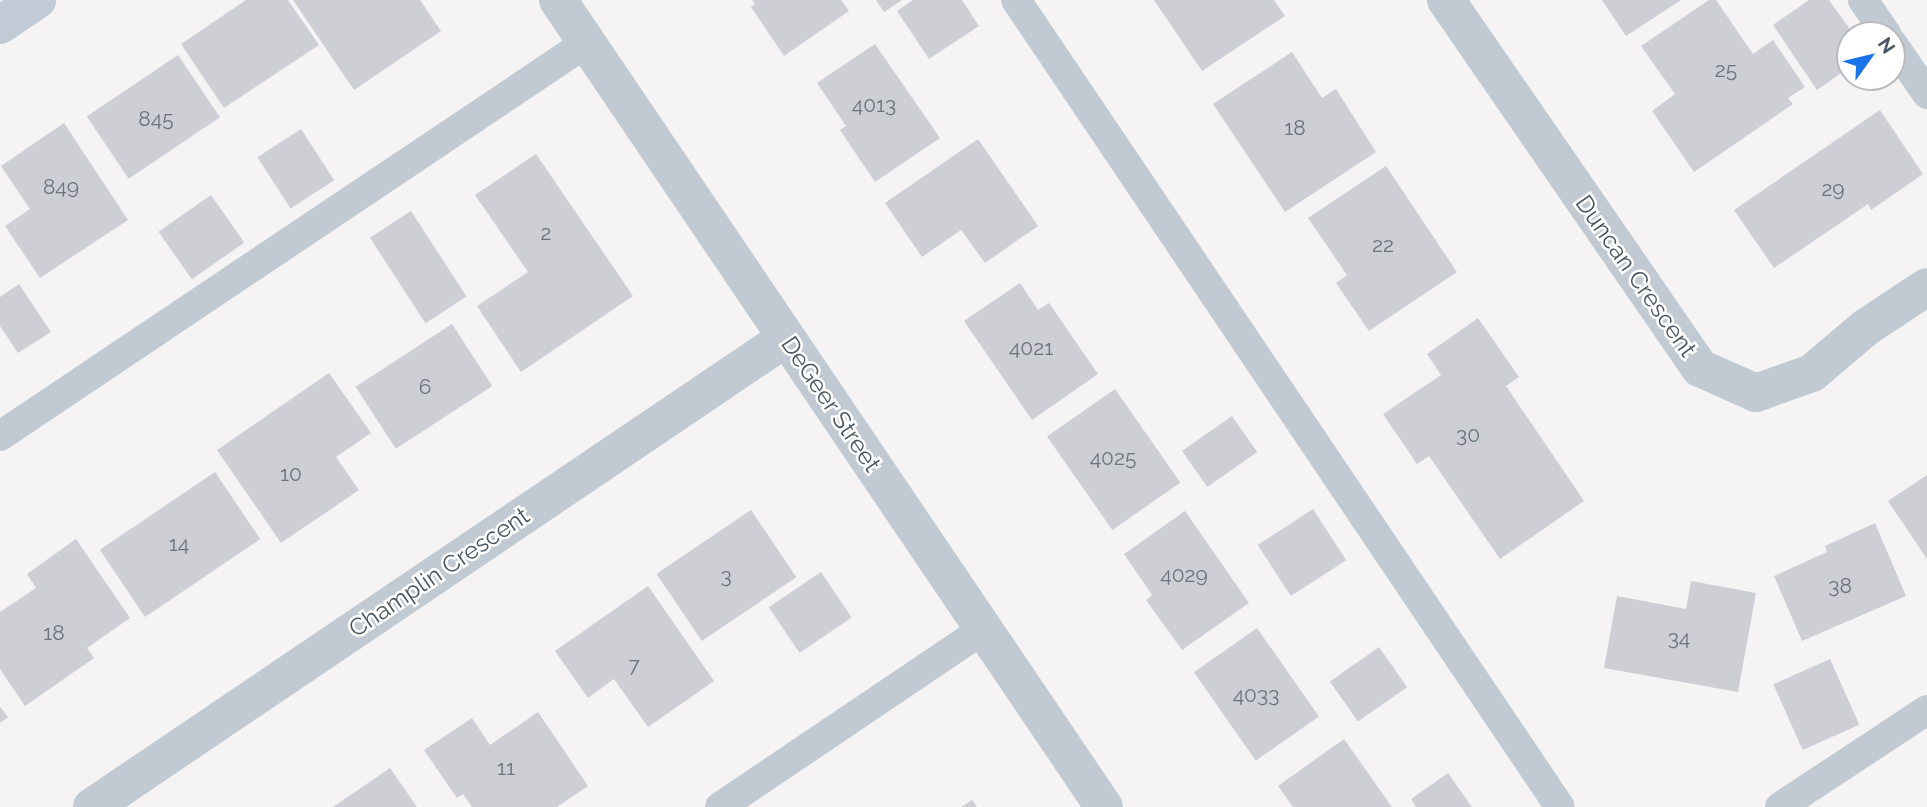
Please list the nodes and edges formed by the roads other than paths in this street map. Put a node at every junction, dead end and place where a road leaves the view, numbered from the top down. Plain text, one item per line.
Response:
1 (37, 0) edge
2 (558, 0) edge
3 (1016, 0) edge
4 (1446, 0) edge
5 (1863, 0) edge
6 (1877, 21) edge
7 (0, 25) edge
8 (586, 43) junction
9 (1906, 63) edge
10 (1927, 94) edge
11 (1927, 287) edge
12 (786, 338) junction
13 (0, 436) edge
14 (984, 629) junction
15 (1927, 710) edge
16 (92, 807) edge
17 (720, 807) edge
18 (1104, 807) edge
19 (1560, 807) edge
20 (1780, 807) edge

1 - 7 main road
2 - 8 street, DeGeer Street
3 - 19 lane
4 - 11 street, Duncan Crescent
5 - 6 lane
8 - 12 street, DeGeer Street
8 - 13 lane
9 - 10 lane
12 - 14 street, DeGeer Street
12 - 16 street, Champlin Crescent
14 - 17 lane
14 - 18 street, DeGeer Street
15 - 20 lane

